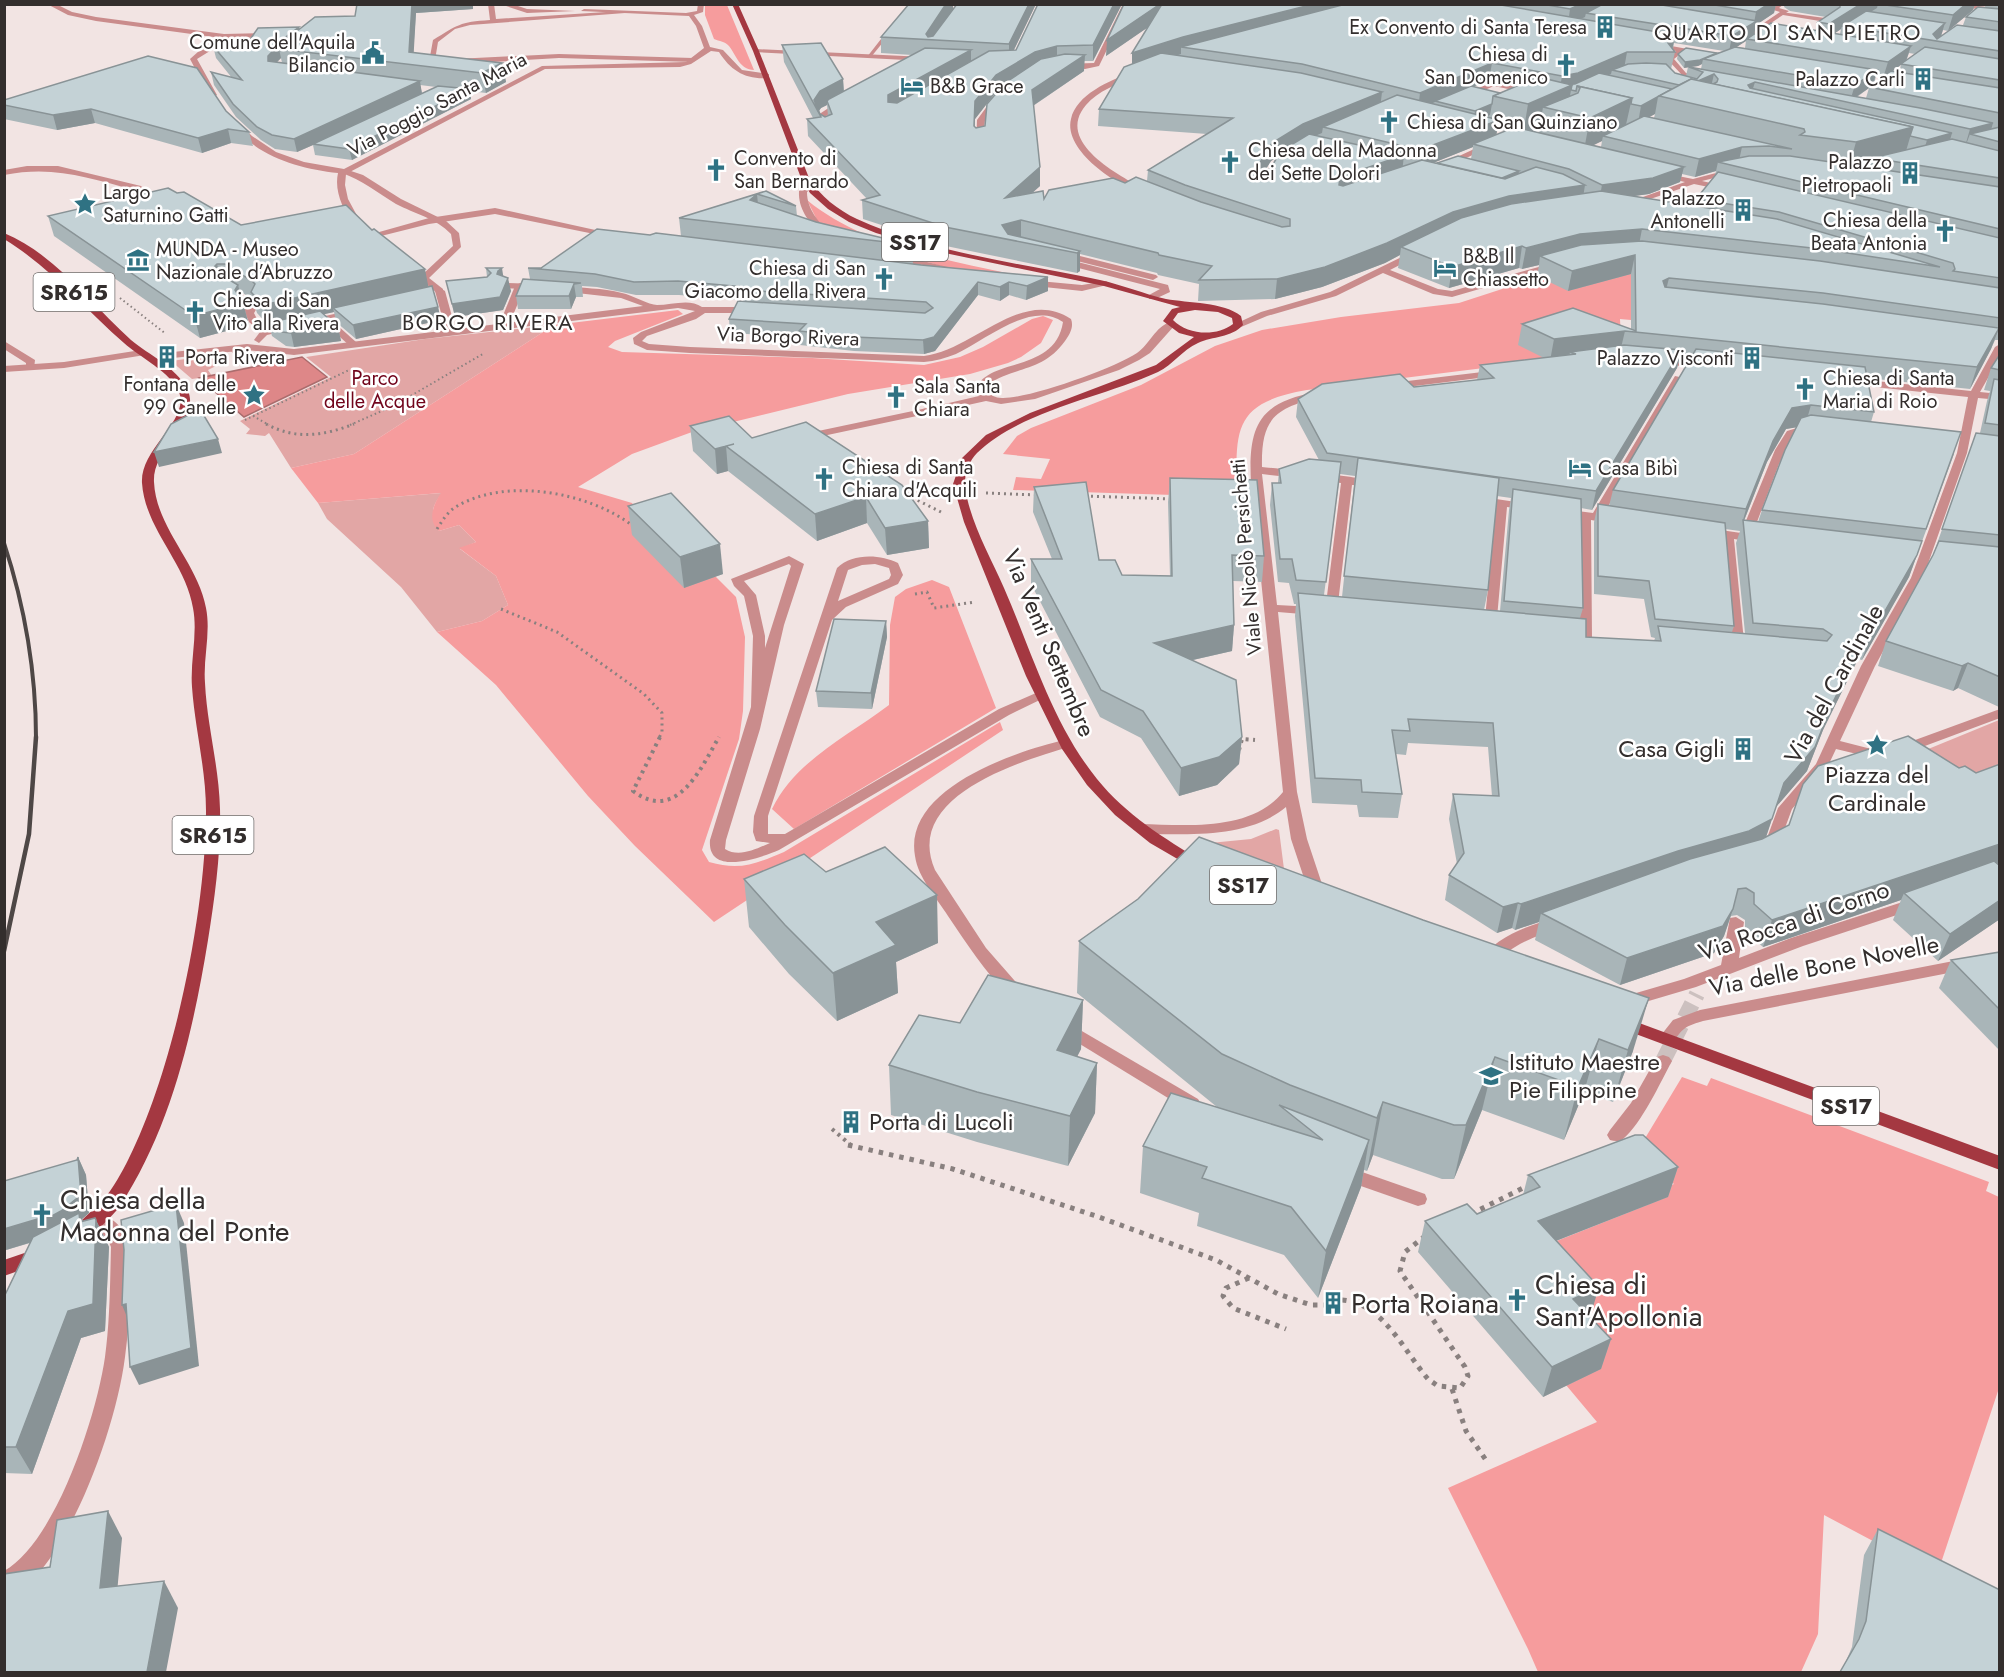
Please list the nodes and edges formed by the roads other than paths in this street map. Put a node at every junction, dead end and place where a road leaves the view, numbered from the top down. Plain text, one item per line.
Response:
1 (50, 4) edge
2 (491, 4) edge
3 (503, 4) edge
4 (552, 4) edge
5 (701, 4) edge
6 (735, 4) edge
7 (917, 4) edge
8 (1126, 4) edge
9 (1781, 4) edge
10 (1955, 4) edge
11 (1986, 6) edge
12 (587, 7) edge
13 (2000, 10) edge
14 (575, 11) edge
15 (622, 13) junction
16 (1783, 13) junction
17 (691, 15) junction
18 (1972, 18) edge
19 (494, 21) junction
20 (279, 34) edge
21 (1813, 34) edge
22 (224, 36) junction
23 (1755, 42) edge
24 (1649, 44) edge
25 (708, 50) junction
26 (1681, 50) junction
27 (756, 51) junction
28 (1714, 55) edge
29 (868, 56) junction
30 (925, 59) junction
31 (935, 59) edge
32 (693, 60) junction
33 (1059, 67) edge
34 (903, 70) edge
35 (1705, 70) edge
36 (1137, 73) edge
37 (1678, 73) junction
38 (766, 76) junction
39 (1713, 82) edge
40 (1007, 90) edge
41 (1469, 93) junction
42 (468, 95) edge
43 (488, 98) junction
44 (851, 98) edge
45 (1491, 98) edge
46 (1536, 98) edge
47 (1450, 101) edge
48 (220, 104) edge
49 (232, 120) edge
50 (826, 131) edge
51 (1498, 141) edge
52 (980, 142) edge
53 (303, 155) edge
54 (293, 160) junction
55 (1456, 160) junction
56 (1467, 163) edge
57 (1439, 166) edge
58 (1744, 169) edge
59 (345, 171) junction
60 (1650, 171) edge
61 (4, 173) edge
62 (1695, 182) junction
63 (810, 186) junction
64 (1710, 186) junction
65 (1739, 193) edge
66 (1702, 195) edge
67 (1152, 197) edge
68 (1620, 204) edge
69 (114, 210) edge
70 (438, 220) junction
71 (4, 235) edge
72 (369, 236) junction
73 (627, 237) edge
74 (822, 239) edge
75 (378, 243) edge
76 (1431, 246) edge
77 (880, 254) edge
78 (1567, 262) edge
79 (406, 263) edge
80 (1383, 270) junction
81 (914, 272) edge
82 (425, 277) junction
83 (1153, 277) edge
84 (1021, 282) edge
85 (1106, 284) junction
86 (506, 286) edge
87 (520, 286) junction
88 (226, 289) edge
89 (445, 289) junction
90 (430, 295) edge
91 (1154, 298) junction
92 (1195, 307) junction
93 (372, 308) edge
94 (652, 308) junction
95 (701, 310) junction
96 (769, 311) edge
97 (1269, 312) junction
98 (1232, 313) junction
99 (325, 318) junction
100 (1173, 323) junction
101 (504, 325) junction
102 (1238, 325) junction
103 (451, 332) junction
104 (265, 333) junction
105 (1212, 334) junction
106 (4, 344) edge
107 (353, 344) junction
108 (1988, 344) edge
109 (2000, 346) edge
110 (254, 347) junction
111 (234, 348) junction
112 (1182, 350) junction
113 (173, 355) tunnel mouth
114 (151, 357) junction
115 (242, 358) dead end
116 (1643, 359) edge
117 (1688, 363) junction
118 (30, 367) junction
119 (1722, 367) edge
120 (4, 369) edge
121 (1516, 371) edge
122 (1835, 379) edge
123 (1383, 387) edge
124 (1325, 394) edge
125 (1974, 394) junction
126 (2000, 397) edge
127 (986, 398) junction
128 (1829, 434) edge
129 (789, 440) edge
130 (1257, 470) junction
131 (1347, 480) junction
132 (1389, 486) edge
133 (1464, 497) edge
134 (1502, 503) junction
135 (1590, 516) junction
136 (1629, 522) edge
137 (1695, 531) edge
138 (1728, 535) junction
139 (1745, 538) junction
140 (1768, 540) edge
141 (1907, 557) edge
142 (1931, 560) junction
143 (1271, 608) junction
144 (827, 618) junction
145 (1490, 629) edge
146 (1587, 638) edge
147 (1738, 652) edge
148 (1041, 696) junction
149 (758, 711) junction
150 (2000, 713) edge
151 (1064, 744) junction
152 (1833, 744) junction
153 (1290, 792) junction
154 (1140, 829) junction
155 (790, 838) junction
156 (1757, 858) edge
157 (1216, 873) edge
158 (1934, 897) edge
159 (1314, 910) edge
160 (1574, 917) edge
161 (1736, 922) edge
162 (2000, 957) edge
163 (1728, 968) junction
164 (1480, 972) edge
165 (1030, 1006) edge
166 (1047, 1016) edge
167 (1609, 1018) joint
168 (1667, 1039) junction
169 (1663, 1061) tunnel mouth
170 (1202, 1110) edge
171 (1616, 1135) dead end
172 (2000, 1163) edge
173 (1328, 1166) edge
174 (1418, 1198) dead end
175 (98, 1220) junction
176 (67, 1243) edge
177 (51, 1250) edge
178 (13, 1265) edge
179 (11, 1289) edge
180 (4, 1583) edge

1 - 22 street
2 - 19 street
3 - 14 street
4 - 14 street
5 - 17 street
6 - 27 main road, SS17
7 - 29 street
8 - 33 street
9 - 16 street
10 - 11 street
11 - 13 street
11 - 18 street
12 - 14 street
12 - 15 street
14 - 15 street
14 - 19 street
15 - 17 street
16 - 21 street
16 - 23 street
17 - 25 street
19 - 32 street
20 - 22 street
22 - 48 street
24 - 26 street
25 - 32 street, Via Poggio Santa Maria
25 - 38 street
26 - 28 street
26 - 37 street
27 - 29 street
27 - 38 main road, SS17
29 - 30 street
30 - 31 street
30 - 34 street
32 - 43 street, Via Poggio Santa Maria
35 - 37 street
36 - 67 street
37 - 39 street
38 - 63 main road, SS17
40 - 52 street
41 - 45 street
41 - 46 street
41 - 47 street
42 - 43 street
43 - 59 street, Via Poggio Santa Maria
44 - 50 street
49 - 54 street
51 - 55 street
53 - 54 street
54 - 59 street
55 - 56 street
55 - 57 street
58 - 62 street
59 - 70 street
59 - 72 street, Via Poggio Santa Maria
60 - 62 street
61 - 69 street
62 - 64 street
62 - 68 street
63 - 74 street
63 - 85 main road, SS17
64 - 65 street
64 - 66 street
70 - 72 street
70 - 73 street
70 - 82 street
71 - 114 main road, SR615
72 - 75 street, Via Poggio Santa Maria
76 - 80 street
77 - 81 street
78 - 80 street
79 - 82 street
80 - 97 street
82 - 89 street
83 - 91 street
84 - 85 street
85 - 91 main road, SS17
86 - 87 street
87 - 94 street
87 - 101 street
88 - 104 street
89 - 90 street
89 - 103 street
91 - 92 main road, SS17
91 - 100 main road
92 - 98 main road
92 - 100 main road
93 - 99 street
94 - 95 street, Via Borgo Rivera
94 - 101 street, Via Borgo Rivera
95 - 96 street
95 - 127 street, Via Borgo Rivera
97 - 98 street
97 - 102 street
98 - 102 main road
99 - 104 street
99 - 107 street
100 - 105 main road
100 - 112 main road
100 - 127 street
101 - 103 street, Via Borgo Rivera
102 - 105 main road, Via Venti Settembre
103 - 107 street, Via Borgo Rivera
104 - 110 street
105 - 112 main road, Via Venti Settembre / SS17
106 - 118 street
107 - 110 street, Via Borgo Rivera
108 - 109 street
109 - 125 street, Via del Cardinale
110 - 111 street, Via Borgo Rivera
111 - 113 street, Via Borgo Rivera
111 - 115 street
112 - 148 main road, Via Venti Settembre / SS17
114 - 118 street
114 - 175 main road, SR615
116 - 117 street
117 - 119 street
117 - 135 street
118 - 120 street
121 - 123 street
122 - 125 street
124 - 130 street, Viale Nicolò Persichetti
125 - 126 street
125 - 142 street, Via del Cardinale
127 - 129 street
128 - 139 street
130 - 131 street
130 - 143 street, Viale Nicolò Persichetti
131 - 132 street
131 - 143 street
133 - 134 street
134 - 135 street
134 - 145 street
135 - 136 street
135 - 146 street
137 - 138 street
138 - 139 street
138 - 147 street
139 - 140 street
141 - 142 street
142 - 152 street, Via del Cardinale
143 - 153 street, Viale Nicolò Persichetti
144 - 144 street
144 - 155 street
148 - 151 main road, Via Venti Settembre / SS17
148 - 155 street
149 - 149 street
149 - 155 street
150 - 152 street
151 - 154 main road, Via Venti Settembre / SS17
151 - 165 street
152 - 156 street, Via del Cardinale
153 - 154 street
153 - 159 street, Viale Nicolò Persichetti
154 - 157 main road, Via Venti Settembre / SS17
158 - 163 street, Via Rocca di Corno
160 - 164 street
161 - 163 street
162 - 168 street, Via delle Bone Novelle
163 - 167 street, Via Rocca di Corno
166 - 170 street
167 - 168 main road, SS17
168 - 172 main road, SS17
169 - 171 street
173 - 174 street
175 - 176 main road, SR615
175 - 180 street
177 - 178 main road
178 - 179 street

